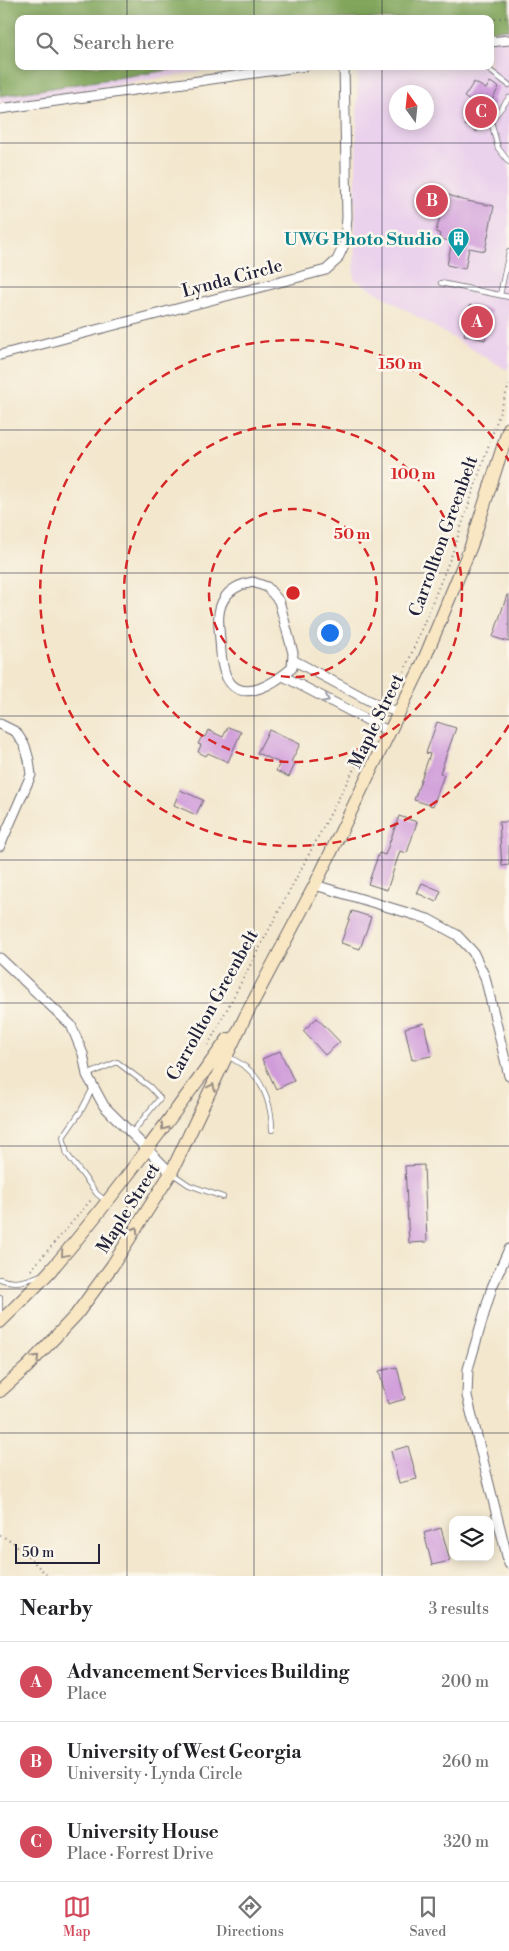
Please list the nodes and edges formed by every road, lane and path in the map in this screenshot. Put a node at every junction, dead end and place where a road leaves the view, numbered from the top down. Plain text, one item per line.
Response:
1 (509, 17) edge
2 (494, 19) edge
3 (509, 40) edge
4 (494, 42) edge
5 (278, 70) edge
6 (344, 70) edge
7 (489, 70) edge
8 (509, 85) edge
9 (509, 98) edge
10 (0, 109) edge
11 (509, 162) edge
12 (509, 252) edge
13 (441, 283) dead end
14 (500, 295) junction
15 (509, 297) edge
16 (0, 355) edge
17 (509, 384) edge
18 (509, 428) edge
19 (293, 660) junction
20 (283, 676) junction
21 (392, 694) dead end
22 (399, 713) junction
23 (0, 724) edge
24 (390, 732) junction
25 (367, 747) dead end
26 (0, 846) edge
27 (316, 885) junction
28 (0, 958) edge
29 (245, 1017) junction
30 (505, 1043) edge
31 (207, 1047) dead end
32 (227, 1055) junction
33 (87, 1075) junction
34 (509, 1076) edge
35 (94, 1087) junction
36 (272, 1130) dead end
37 (131, 1134) junction
38 (147, 1150) junction
39 (172, 1173) junction
40 (97, 1194) junction
41 (223, 1198) dead end
42 (107, 1202) junction
43 (509, 1249) edge
44 (49, 1272) junction
45 (25, 1275) dead end
46 (0, 1279) edge
47 (0, 1298) edge
48 (0, 1313) edge
49 (0, 1322) edge
50 (0, 1391) edge
51 (0, 1535) edge
52 (509, 1564) edge
53 (48, 1576) edge

1 - 2 path
3 - 4 street
5 - 10 street
6 - 16 street, Lynda Circle
7 - 8 lane
9 - 11 lane
12 - 14 lane
13 - 14 lane
14 - 15 lane
17 - 21 path, Carrollton Greenbelt
18 - 22 main road, Maple Street
19 - 20 street
19 - 20 street
19 - 22 street
20 -> 24 street
22 - 24 main road, Maple Street
23 - 26 street
24 - 27 main road, Maple Street
25 - 31 path, Carrollton Greenbelt
27 - 29 main road, Maple Street
27 - 30 street
28 - 33 street
29 - 32 main road, Maple Street
29 -> 38 main road, Maple Street
30 - 34 street
32 - 36 lane
39 -> 32 main road, Maple Street
33 - 35 street
33 - 37 lane
35 - 37 street
35 - 40 lane
37 - 38 street
38 - 39 street
38 - 42 main road, Maple Street
39 - 41 lane
50 -> 39 main road, Maple Street
40 - 42 lane
40 - 45 path
42 -> 44 main road, Maple Street
43 - 52 street
44 - 46 lane
44 - 49 main road, Maple Street
47 - 48 lane
51 - 53 path

